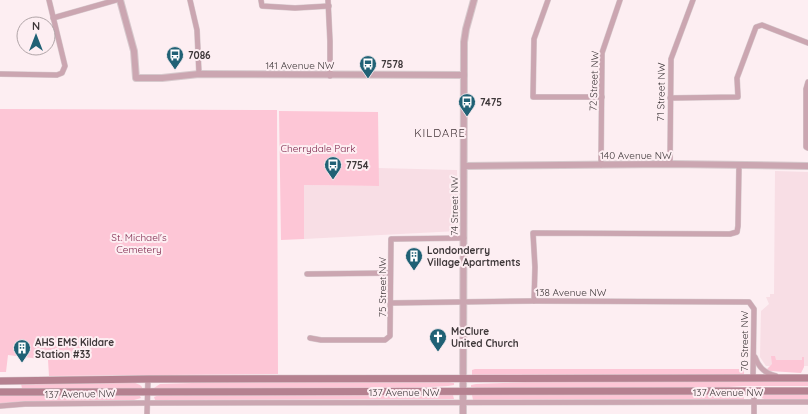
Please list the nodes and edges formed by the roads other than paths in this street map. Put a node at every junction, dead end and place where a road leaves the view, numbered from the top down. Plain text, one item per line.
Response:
1 (49, 0) edge
2 (116, 0) edge
3 (120, 0) edge
4 (190, 0) edge
5 (328, 0) edge
6 (474, 0) edge
7 (548, 0) edge
8 (620, 0) edge
9 (693, 0) edge
10 (262, 3) edge
11 (328, 6) junction
12 (53, 16) edge
13 (56, 17) edge
14 (56, 27) edge
15 (808, 43) edge
16 (0, 74) edge
17 (199, 74) junction
18 (464, 75) junction
19 (330, 76) junction
20 (808, 82) edge
21 (602, 97) junction
22 (670, 98) junction
23 (808, 148) edge
24 (670, 164) junction
25 (602, 165) junction
26 (739, 165) junction
27 (464, 166) junction
28 (808, 166) edge
29 (464, 238) junction
30 (390, 273) junction
31 (307, 274) dead end
32 (534, 301) junction
33 (464, 302) junction
34 (390, 303) junction
35 (752, 304) joint
36 (310, 338) dead end
37 (754, 354) junction
38 (753, 378) junction
39 (780, 378) junction
40 (808, 378) edge
41 (148, 379) junction
42 (464, 379) junction
43 (0, 382) edge
44 (754, 391) junction
45 (808, 391) edge
46 (0, 392) edge
47 (148, 392) junction
48 (464, 392) junction
49 (463, 402) junction
50 (754, 402) junction
51 (808, 402) edge
52 (147, 403) junction
53 (0, 406) edge
54 (147, 414) edge
55 (463, 414) edge
56 (754, 414) edge

1 - 12 street
2 - 13 street
3 - 17 street, 141 Avenue NW
4 - 17 street
5 - 11 street
6 - 18 street, 74 Street NW
7 - 21 street
8 - 21 street, 72 Street NW
9 - 22 street, 71 Street NW
10 - 11 street
11 - 19 street
14 - 16 street
15 - 22 street
17 - 19 street, 141 Avenue NW
18 - 19 street, 141 Avenue NW
18 - 27 street, 74 Street NW
20 - 23 street
21 - 25 street, 72 Street NW
22 - 24 street, 71 Street NW
24 - 25 street, 140 Avenue NW
24 - 26 street, 140 Avenue NW
25 - 27 street, 140 Avenue NW
26 - 28 street, 140 Avenue NW
26 - 32 street
27 - 29 street, 74 Street NW
29 - 30 street, 75 Street NW
29 - 33 street, 74 Street NW
30 - 31 street
30 - 34 street, 75 Street NW
32 - 33 street, 138 Avenue NW
32 - 35 street, 138 Avenue NW
33 - 34 street, 138 Avenue NW
33 - 42 street, 74 Street NW
34 - 36 street, 75 Street NW
35 - 37 street, 70 Street NW
37 - 38 street, 70 Street NW
37 - 39 street, 137 Avenue NW
38 - 39 main road, 137 Avenue NW
38 - 42 main road, 137 Avenue NW
39 - 40 main road, 137 Avenue NW
41 - 42 main road, 137 Avenue NW
41 - 43 main road, 137 Avenue NW
41 - 47 street
42 - 48 street, 74 Street NW
44 - 45 main road, 137 Avenue NW
44 - 48 main road, 137 Avenue NW
44 - 50 street
46 - 47 main road, 137 Avenue NW
47 - 48 main road, 137 Avenue NW
47 - 52 street
48 - 49 street, 74 Street NW
49 - 50 street, 137 Avenue NW
49 - 52 street, 137 Avenue NW
49 - 55 street, 74 Street NW
50 - 51 street, 137 Avenue NW
50 - 56 street
52 - 53 street, 137 Avenue NW
52 - 54 street

